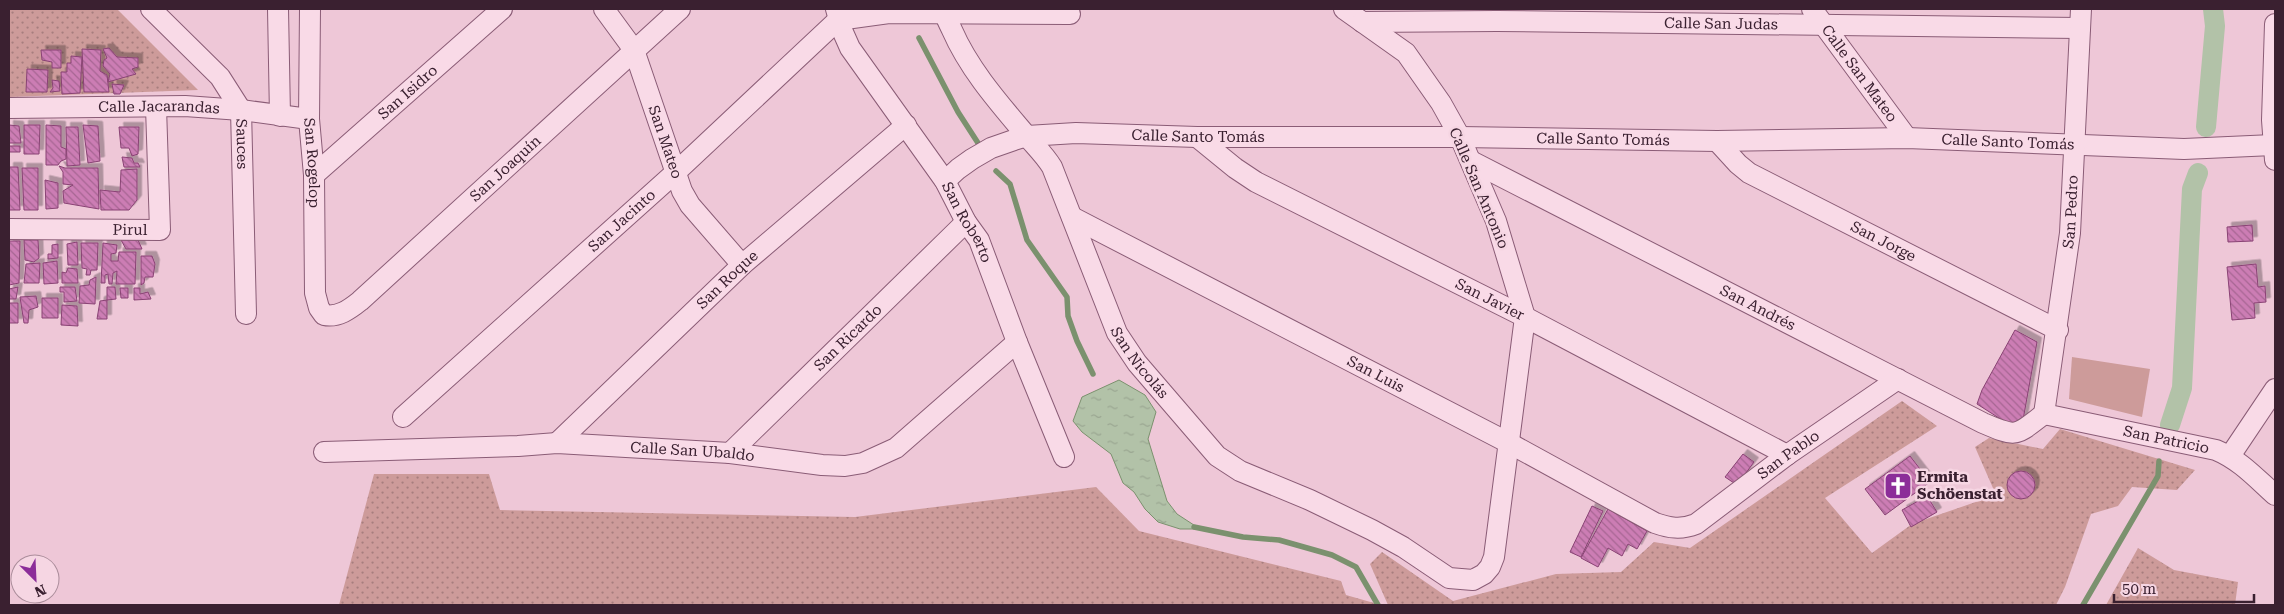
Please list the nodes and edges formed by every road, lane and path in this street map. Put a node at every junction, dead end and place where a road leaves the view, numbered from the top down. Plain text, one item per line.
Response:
1 (151, 9) edge
2 (278, 9) edge
3 (502, 9) edge
4 (604, 9) edge
5 (680, 9) edge
6 (1344, 9) edge
7 (944, 11) edge
8 (314, 12) edge
9 (837, 14) edge
10 (1070, 14) dead end
11 (1818, 17) edge
12 (2081, 18) edge
13 (1362, 22) junction
14 (2275, 24) edge
15 (634, 50) junction
16 (2275, 53) edge
17 (156, 107) junction
18 (9, 108) edge
19 (241, 110) junction
20 (280, 116) junction
21 (309, 119) junction
22 (906, 125) junction
23 (1026, 136) junction
24 (1198, 137) junction
25 (1460, 137) junction
26 (1907, 138) junction
27 (1717, 141) junction
28 (2074, 146) junction
29 (2274, 153) edge
30 (1471, 161) junction
31 (676, 172) junction
32 (314, 175) junction
33 (945, 181) junction
34 (1072, 218) junction
35 (966, 222) junction
36 (9, 229) edge
37 (742, 265) junction
38 (246, 314) dead end
39 (324, 315) joint
40 (1525, 317) junction
41 (2058, 330) junction
42 (1017, 342) junction
43 (1898, 379) junction
44 (2275, 389) edge
45 (2044, 414) junction
46 (403, 418) dead end
47 (557, 443) junction
48 (1508, 443) junction
49 (324, 452) dead end
50 (730, 453) junction
51 (1787, 455) junction
52 (2230, 456) junction
53 (1064, 457) dead end
54 (2275, 495) edge
55 (1680, 529) joint
56 (1473, 580) joint

1 - 19 street, Sauces
2 - 20 street
3 - 32 street, San Isidro
4 - 15 street, San Mateo
5 - 15 street, San Joaquín
6 - 13 street, Calle San Antonio
7 - 9 street
7 - 10 street
7 - 23 street, San Nicolás
8 - 21 street, San Rogelop
9 - 22 street, San Roberto
9 - 31 street, San Jacinto
11 - 12 street, Calle San Judas
11 - 13 street, Calle San Judas
11 - 26 street, Calle San Mateo
12 - 28 street, San Pedro
13 - 25 street, Calle San Antonio
14 - 16 street
15 - 31 street, San Mateo
15 - 39 street, San Joaquín
16 - 29 street
17 - 18 street, Calle Jacarandas
17 - 19 street, Calle Jacarandas
17 - 36 street, Pirul
19 - 20 street, Calle Jacarandas
19 - 38 street, Sauces
20 - 21 street, Calle Jacarandas
21 - 32 street, San Rogelop
22 - 33 street, San Roberto
22 - 37 street, San Roque
23 - 24 street, Calle Santo Tomás
23 - 33 street, Calle Santo Tomás
23 - 34 street, San Nicolás
24 - 25 street, Calle Santo Tomás
24 - 40 street, San Javier
25 - 27 street, Calle Santo Tomás
25 - 30 street, Calle San Antonio
26 - 27 street, Calle Santo Tomás
26 - 28 street, Calle Santo Tomás
27 - 41 street, San Jorge
28 - 29 street, Calle Santo Tomás
28 - 41 street, San Pedro
30 - 40 street, Calle San Antonio
30 - 43 street, San Andrés
31 - 37 street, San Mateo
31 - 46 street, San Jacinto
32 - 39 street, San Rogelop
33 - 35 street, San Roberto
34 - 48 street, San Luis
34 - 56 street, San Nicolás
35 - 42 street, San Roberto
35 - 50 street, San Ricardo
37 - 47 street, San Roque
40 - 48 street, Calle San Antonio
40 - 51 street, San Javier
41 - 45 street, San Pedro
42 - 50 street, Calle San Ubaldo
42 - 53 street, San Roberto
43 - 45 street, San Andrés
43 - 51 street, San Pablo
44 - 52 street
45 - 52 street, San Patricio
47 - 49 street, Calle San Ubaldo
47 - 50 street, Calle San Ubaldo
48 - 55 street, San Luis
48 - 56 street, Calle San Antonio
51 - 55 street, San Pablo
52 - 54 street, San Patricio

